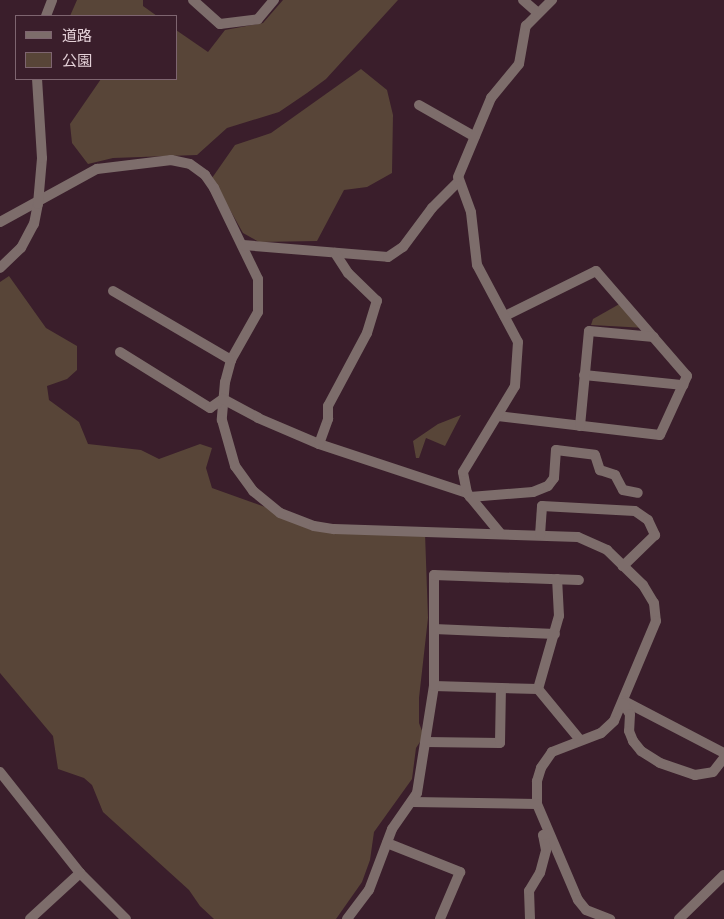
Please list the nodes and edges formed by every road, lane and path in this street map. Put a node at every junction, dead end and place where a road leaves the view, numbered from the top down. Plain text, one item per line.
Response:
1 (52, 0) edge
2 (193, 0) edge
3 (274, 0) edge
4 (523, 0) edge
5 (552, 0) edge
6 (538, 13) junction
7 (46, 15) edge
8 (37, 80) edge
9 (419, 105) dead end
10 (475, 137) junction
11 (458, 182) junction
12 (38, 204) junction
13 (0, 222) edge
14 (243, 245) junction
15 (334, 252) junction
16 (0, 268) edge
17 (113, 291) dead end
18 (505, 316) junction
19 (654, 337) junction
20 (120, 352) dead end
21 (231, 360) junction
22 (584, 375) junction
23 (682, 386) junction
24 (223, 399) junction
25 (498, 416) junction
26 (580, 426) junction
27 (319, 444) junction
28 (638, 493) dead end
29 (469, 495) junction
30 (500, 534) junction
31 (540, 535) junction
32 (623, 566) junction
33 (557, 579) junction
34 (579, 580) dead end
35 (434, 630) junction
36 (555, 634) junction
37 (434, 686) junction
38 (501, 688) junction
39 (538, 689) junction
40 (624, 702) junction
41 (580, 740) junction
42 (426, 742) junction
43 (724, 752) edge
44 (724, 758) edge
45 (0, 772) edge
46 (413, 802) junction
47 (537, 804) junction
48 (549, 833) junction
49 (387, 843) junction
50 (80, 874) junction
51 (724, 875) edge
52 (30, 919) edge
53 (126, 919) edge
54 (347, 919) edge
55 (440, 919) edge
56 (530, 919) edge
57 (610, 919) edge
58 (679, 919) edge

1 - 7 street
2 - 3 street
4 - 6 street
5 - 6 street
6 - 10 street
8 - 12 street
9 - 10 street
10 - 11 street
11 - 15 street
11 - 18 street
12 - 13 street
12 - 14 street
12 - 16 street
14 - 15 street
14 - 21 street
15 - 27 street
17 - 21 street
18 - 19 street
18 - 25 street
19 - 22 street
19 - 23 street
20 - 24 street
21 - 24 street
22 - 23 street
22 - 26 street
23 - 26 street
24 - 27 street
24 - 30 street
25 - 26 street
25 - 29 street
27 - 29 street
28 - 29 street
29 - 30 street
30 - 31 street
31 - 32 street
31 - 32 street
32 - 40 street
33 - 34 street
33 - 35 street
33 - 36 street
35 - 36 street
35 - 37 street
36 - 39 street
37 - 38 street
37 - 42 street
38 - 39 street
38 - 42 street
39 - 41 street
40 - 41 street
40 - 43 street
40 - 44 street
41 - 47 street
42 - 46 street
45 - 50 street
46 - 47 street
46 - 49 street
47 - 48 street
48 - 56 street
48 - 57 street
49 - 54 street
49 - 55 street
50 - 52 street
50 - 53 street
51 - 58 street

